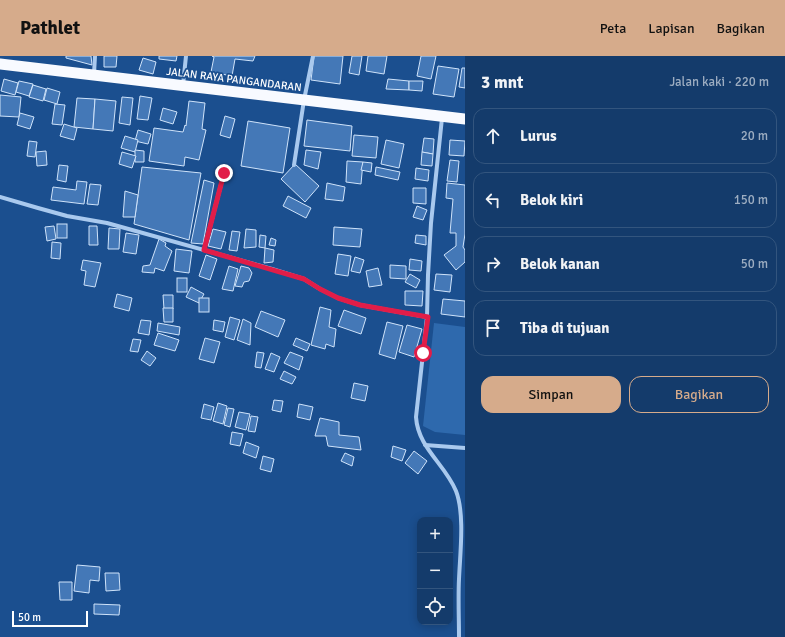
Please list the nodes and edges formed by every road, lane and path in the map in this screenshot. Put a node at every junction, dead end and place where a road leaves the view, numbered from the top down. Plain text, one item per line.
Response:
1 (95, 56) edge
2 (186, 56) edge
3 (313, 56) edge
4 (0, 64) edge
5 (93, 76) junction
6 (183, 85) junction
7 (304, 100) junction
8 (442, 116) junction
9 (465, 119) edge
10 (294, 165) dead end
11 (224, 173) dead end
12 (0, 197) edge
13 (204, 250) junction
14 (428, 317) junction
15 (425, 445) junction
16 (465, 448) edge
17 (459, 637) edge

1 - 5 street
2 - 6 street
3 - 7 street
4 - 5 highway, JALAN RAYA PANGANDARAN
5 - 6 highway, JALAN RAYA PANGANDARAN
6 - 7 highway, JALAN RAYA PANGANDARAN
7 - 8 highway, JALAN RAYA PANGANDARAN
7 - 10 street
8 - 9 highway, JALAN RAYA PANGANDARAN
8 - 14 street
11 - 13 street
12 - 13 street
13 - 14 street
14 - 15 street
15 - 16 street
15 - 17 street

